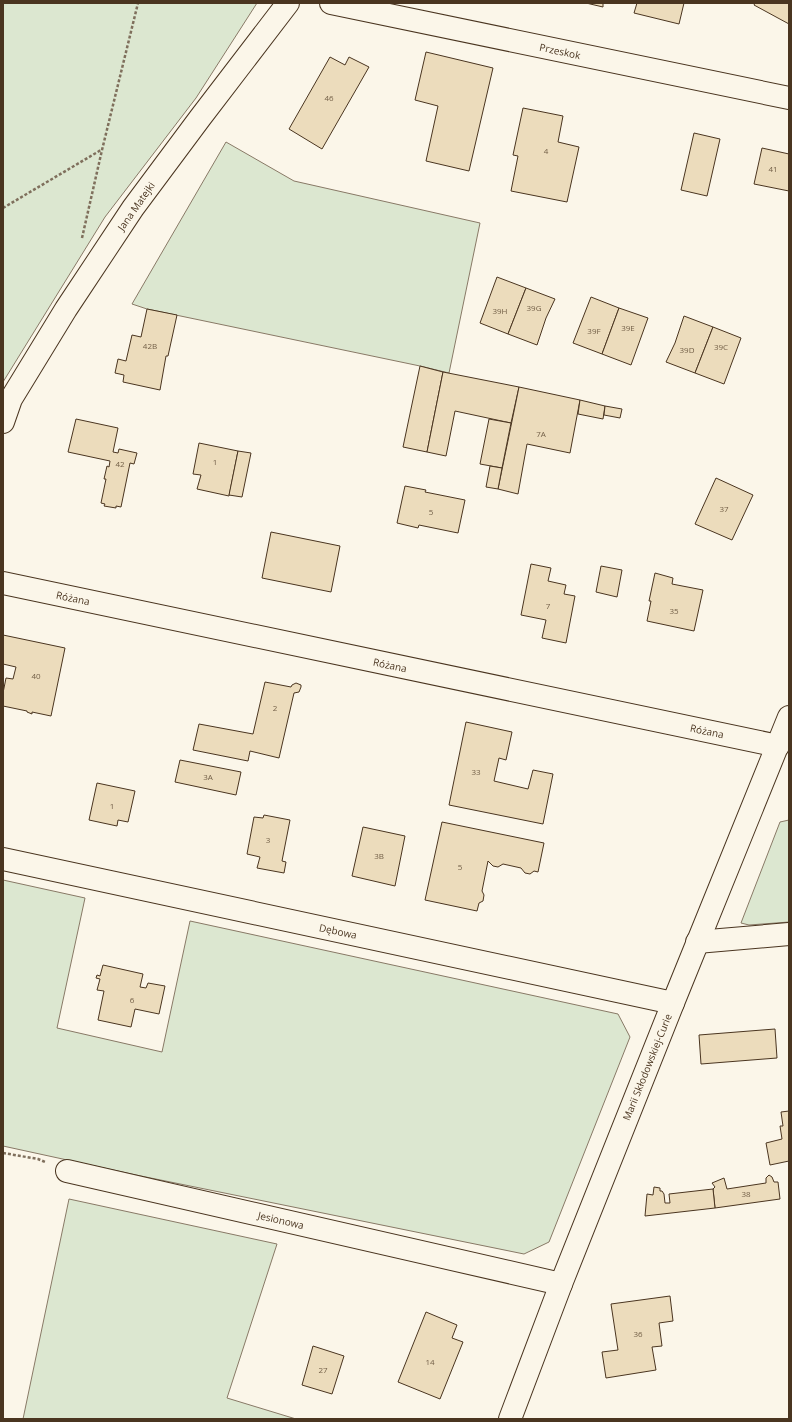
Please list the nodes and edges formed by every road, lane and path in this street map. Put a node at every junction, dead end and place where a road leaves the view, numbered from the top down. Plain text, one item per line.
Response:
1 (138, 3) edge
2 (288, 3) edge
3 (331, 3) edge
4 (789, 98) edge
5 (102, 150) junction
6 (3, 208) edge
7 (82, 241) dead end
8 (3, 422) edge
9 (3, 583) edge
10 (789, 717) edge
11 (778, 746) junction
12 (3, 859) edge
13 (789, 934) edge
14 (697, 942) junction
15 (673, 1002) junction
16 (3, 1153) edge
17 (67, 1171) joint
18 (561, 1284) junction
19 (510, 1419) edge

1 - 5 path
2 - 8 street, Jana Matejki
3 - 4 street, Przeskok
5 - 6 path
5 - 7 path
9 - 11 street, Różana
10 - 11 street, Marii Skłodowskiej-Curie
11 - 14 street, Marii Skłodowskiej-Curie
12 - 15 street, Dębowa
13 - 14 street
14 - 15 street, Marii Skłodowskiej-Curie
15 - 18 street, Marii Skłodowskiej-Curie
16 - 17 path
17 - 18 street, Jesionowa
18 - 19 street, Marii Skłodowskiej-Curie

